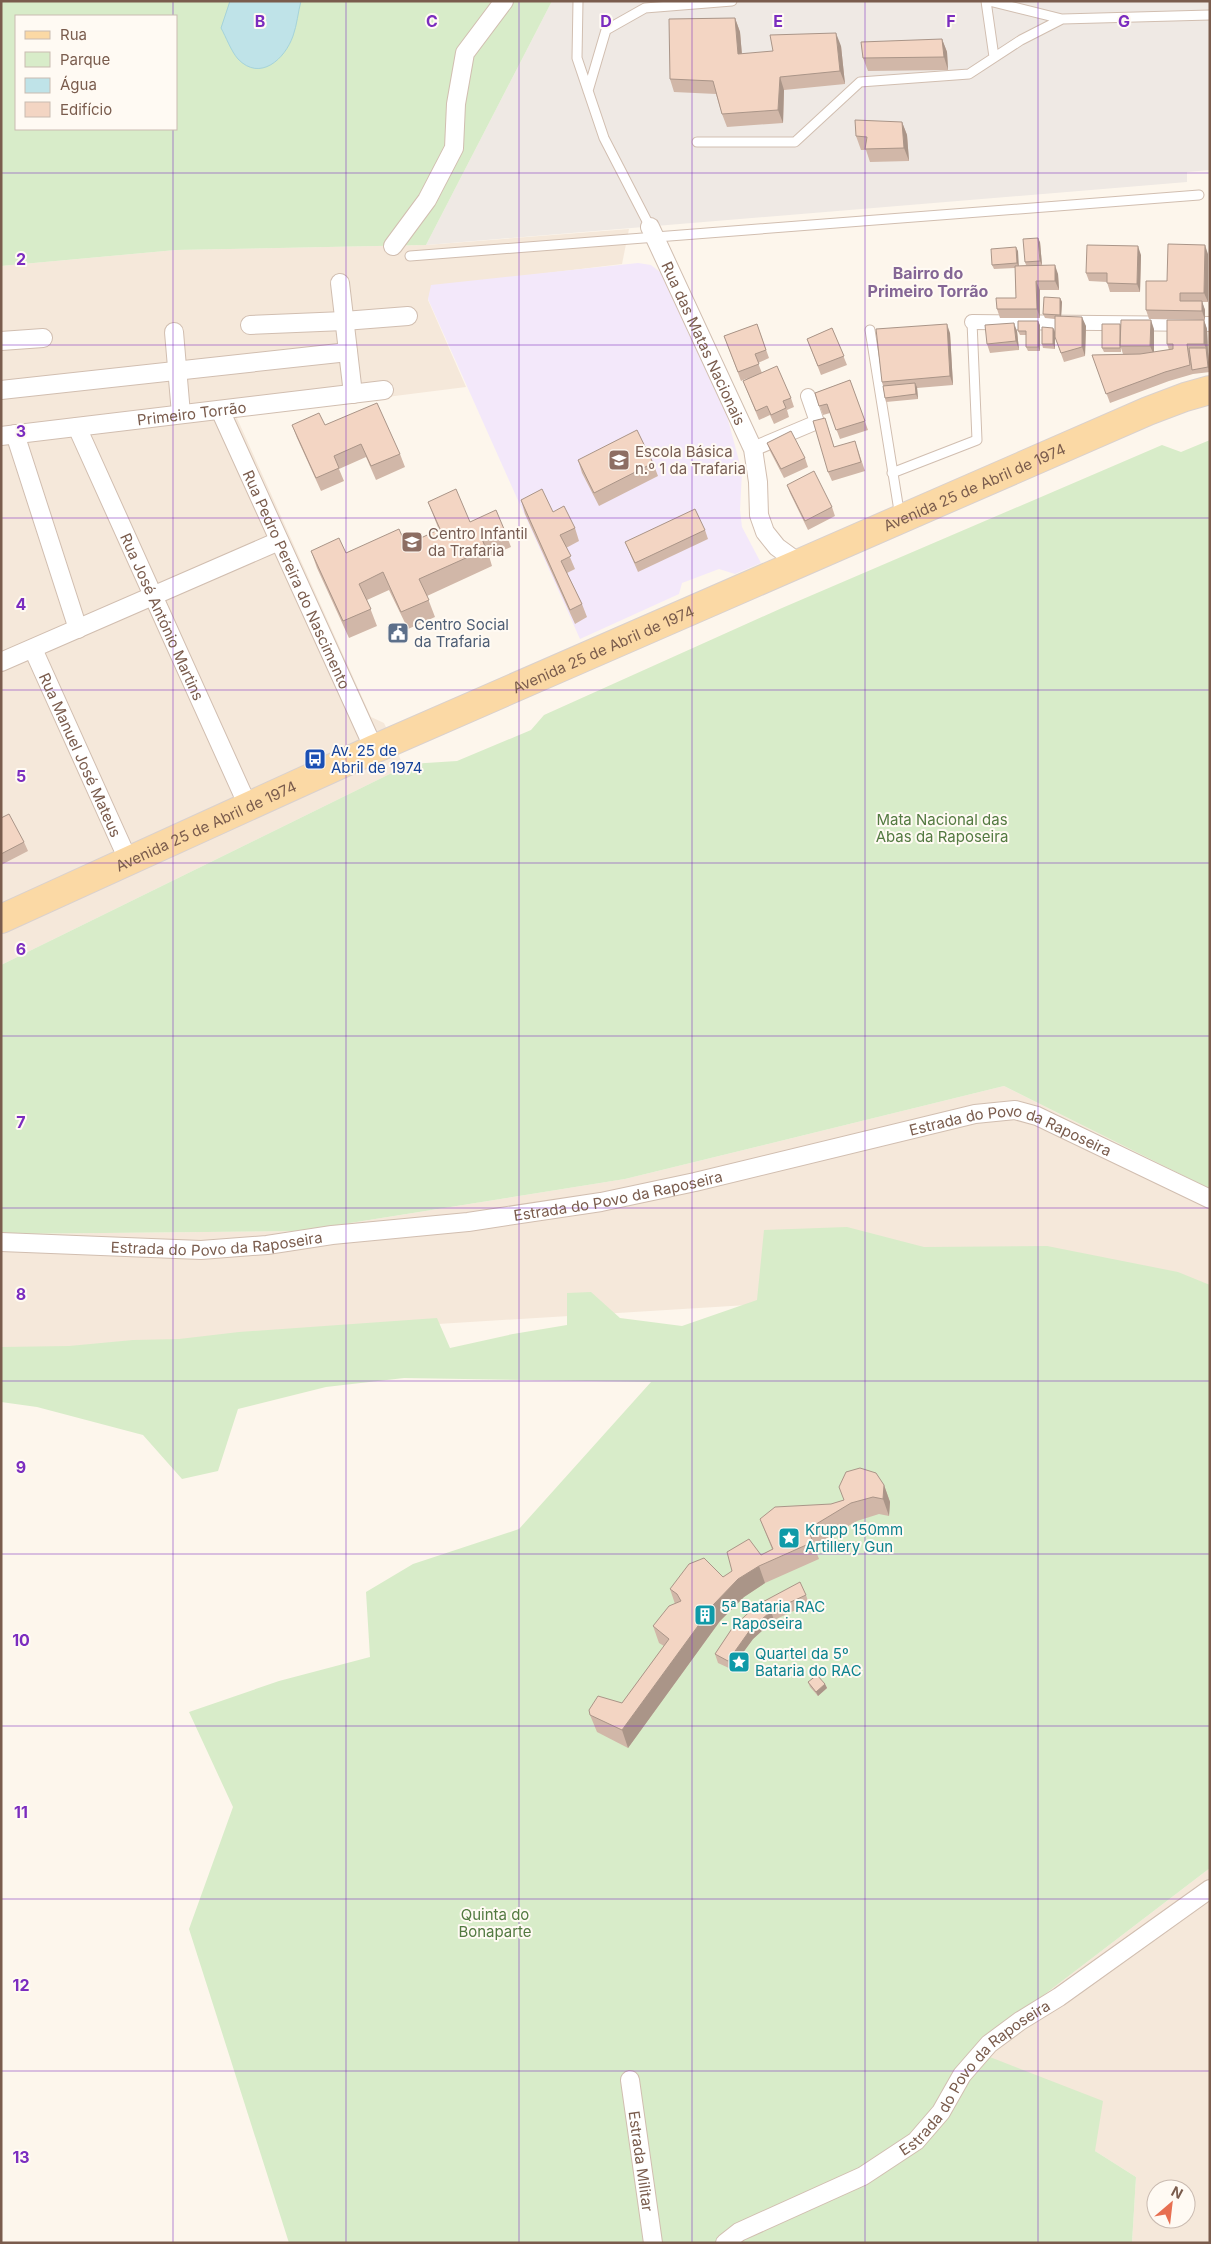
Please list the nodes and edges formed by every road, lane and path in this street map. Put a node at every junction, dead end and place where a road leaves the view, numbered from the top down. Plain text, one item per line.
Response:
1 (504, 1) edge
2 (578, 1) edge
3 (732, 1) edge
4 (987, 1) edge
5 (1210, 15) edge
6 (1062, 19) junction
7 (994, 57) junction
8 (588, 91) junction
9 (697, 142) dead end
10 (1199, 195) dead end
11 (653, 232) junction
12 (393, 246) dead end
13 (410, 256) dead end
14 (340, 283) dead end
15 (408, 316) dead end
16 (344, 321) junction
17 (972, 322) joint
18 (1210, 324) edge
19 (250, 325) dead end
20 (870, 330) dead end
21 (174, 332) dead end
22 (43, 338) dead end
23 (1, 341) edge
24 (348, 352) junction
25 (177, 371) junction
26 (1, 390) edge
27 (384, 390) dead end
28 (1210, 390) edge
29 (353, 394) junction
30 (808, 396) dead end
31 (220, 410) junction
32 (181, 414) junction
33 (77, 427) junction
34 (8, 435) edge
35 (753, 448) junction
36 (892, 473) junction
37 (900, 520) junction
38 (279, 541) junction
39 (799, 563) junction
40 (154, 596) junction
41 (78, 628) junction
42 (33, 649) junction
43 (1, 662) edge
44 (374, 749) junction
45 (248, 806) junction
46 (128, 862) junction
47 (1, 919) edge
48 (1210, 1199) edge
49 (1, 1242) edge
50 (1210, 1889) edge
51 (630, 2080) dead end
52 (653, 2243) edge
53 (725, 2243) edge

1 - 12 street
2 - 8 lane
3 - 8 lane
4 - 6 lane
4 - 7 lane
5 - 6 lane
6 - 7 lane
7 - 9 lane
8 - 11 lane
10 - 11 lane
11 - 13 lane
11 - 35 street, Rua das Matas Nacionais
14 - 16 street
15 - 16 street
16 - 19 street
16 - 24 street
17 - 18 street
17 - 36 lane
20 - 36 lane
21 - 25 street
22 - 23 street
24 - 25 street
24 - 29 street
25 - 26 street
25 - 32 street
27 - 29 street, Primeiro Torrão
28 - 37 main road, Avenida 25 de Abril de 1974
29 - 31 street, Primeiro Torrão
30 - 35 street
31 - 32 street, Primeiro Torrão
31 - 38 street, Rua Pedro Pereira do Nascimento
32 - 33 street, Primeiro Torrão
33 - 34 street, Primeiro Torrão
33 - 40 street, Rua José António Martins
34 - 41 street
35 - 39 street, Rua das Matas Nacionais
36 - 37 lane
37 - 39 main road, Avenida 25 de Abril de 1974
38 - 40 street
38 - 44 street, Rua Pedro Pereira do Nascimento
39 - 44 main road, Avenida 25 de Abril de 1974
40 - 41 street
40 - 45 street, Rua José António Martins
41 - 42 street
42 - 43 street
42 - 46 street, Rua Manuel José Mateus
44 - 45 main road, Avenida 25 de Abril de 1974
45 - 46 main road, Avenida 25 de Abril de 1974
46 - 47 main road, Avenida 25 de Abril de 1974
48 - 49 street, Estrada do Povo da Raposeira
50 - 53 street, Estrada do Povo da Raposeira
51 - 52 street, Estrada Militar

